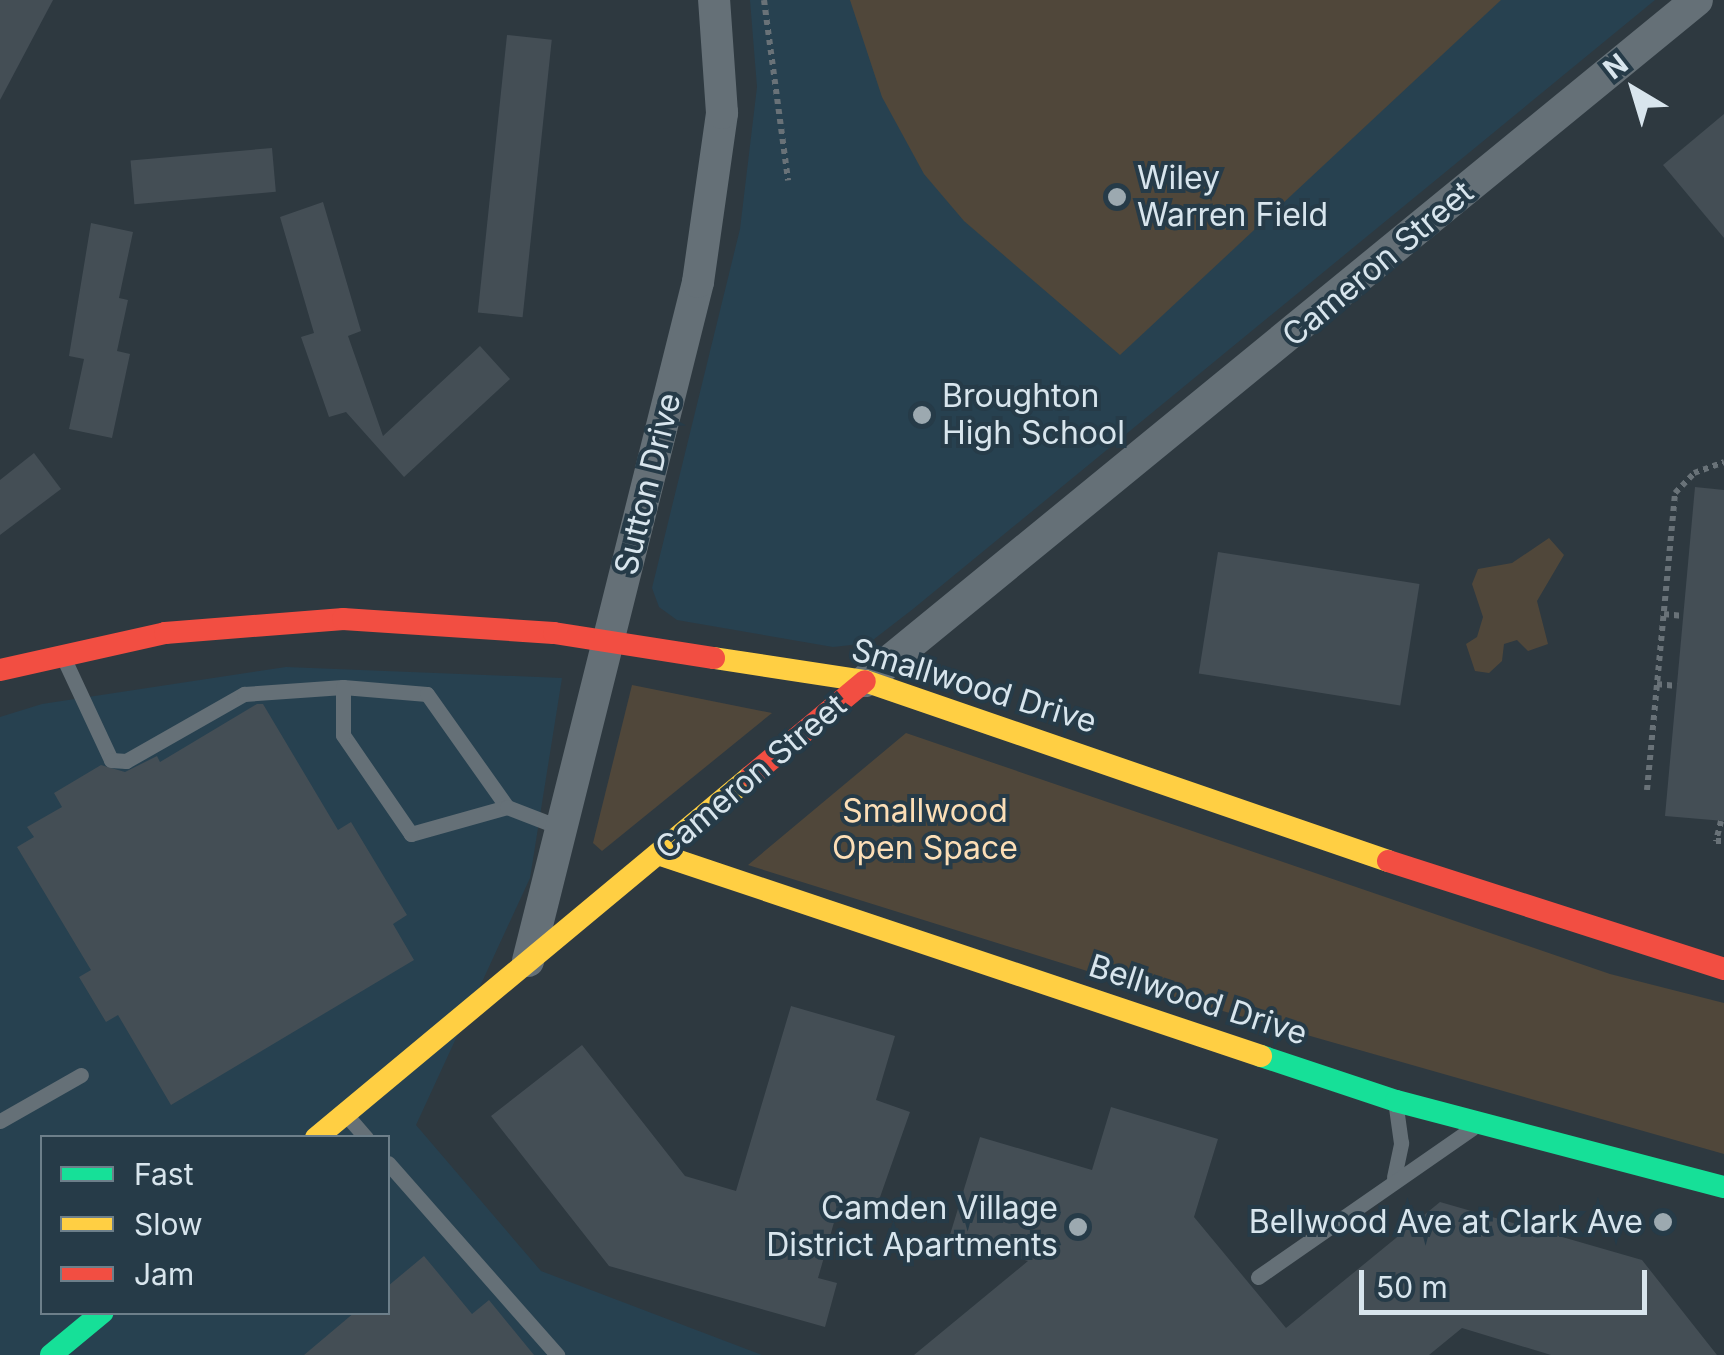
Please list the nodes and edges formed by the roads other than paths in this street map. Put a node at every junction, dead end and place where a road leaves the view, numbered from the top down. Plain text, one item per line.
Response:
1 (714, 0) edge
2 (1697, 0) edge
3 (608, 639) junction
4 (63, 656) junction
5 (0, 670) edge
6 (865, 681) junction
7 (343, 687) junction
8 (507, 807) junction
9 (566, 830) junction
10 (658, 854) junction
11 (528, 961) junction
12 (1724, 969) edge
13 (81, 1075) dead end
14 (1396, 1102) junction
15 (346, 1114) junction
16 (0, 1121) edge
17 (1480, 1122) junction
18 (320, 1135) edge
19 (364, 1135) edge
20 (390, 1165) edge
21 (1394, 1177) junction
22 (1724, 1186) edge
23 (1258, 1277) dead end
24 (99, 1315) edge
25 (51, 1355) edge
26 (557, 1355) edge

1 - 3 street, Sutton Drive
2 - 6 street, Cameron Street
3 - 4 street, Smallwood Drive
3 - 6 street, Smallwood Drive
3 - 9 street, Sutton Drive
4 - 5 street, Smallwood Drive
4 - 7 lane
6 - 10 street, Cameron Street
6 - 12 street, Smallwood Drive
7 - 8 lane
7 - 8 lane
8 - 9 lane
9 - 11 street, Sutton Drive
10 - 11 street, Cameron Street
10 - 14 street, Bellwood Drive
11 - 15 street, Cameron Street
13 - 16 lane
14 - 17 street, Bellwood Drive
14 - 21 lane
15 - 18 street, Cameron Street
15 - 19 lane
17 - 21 lane
17 - 22 street, Bellwood Drive
20 - 26 lane
21 - 23 lane
24 - 25 street

